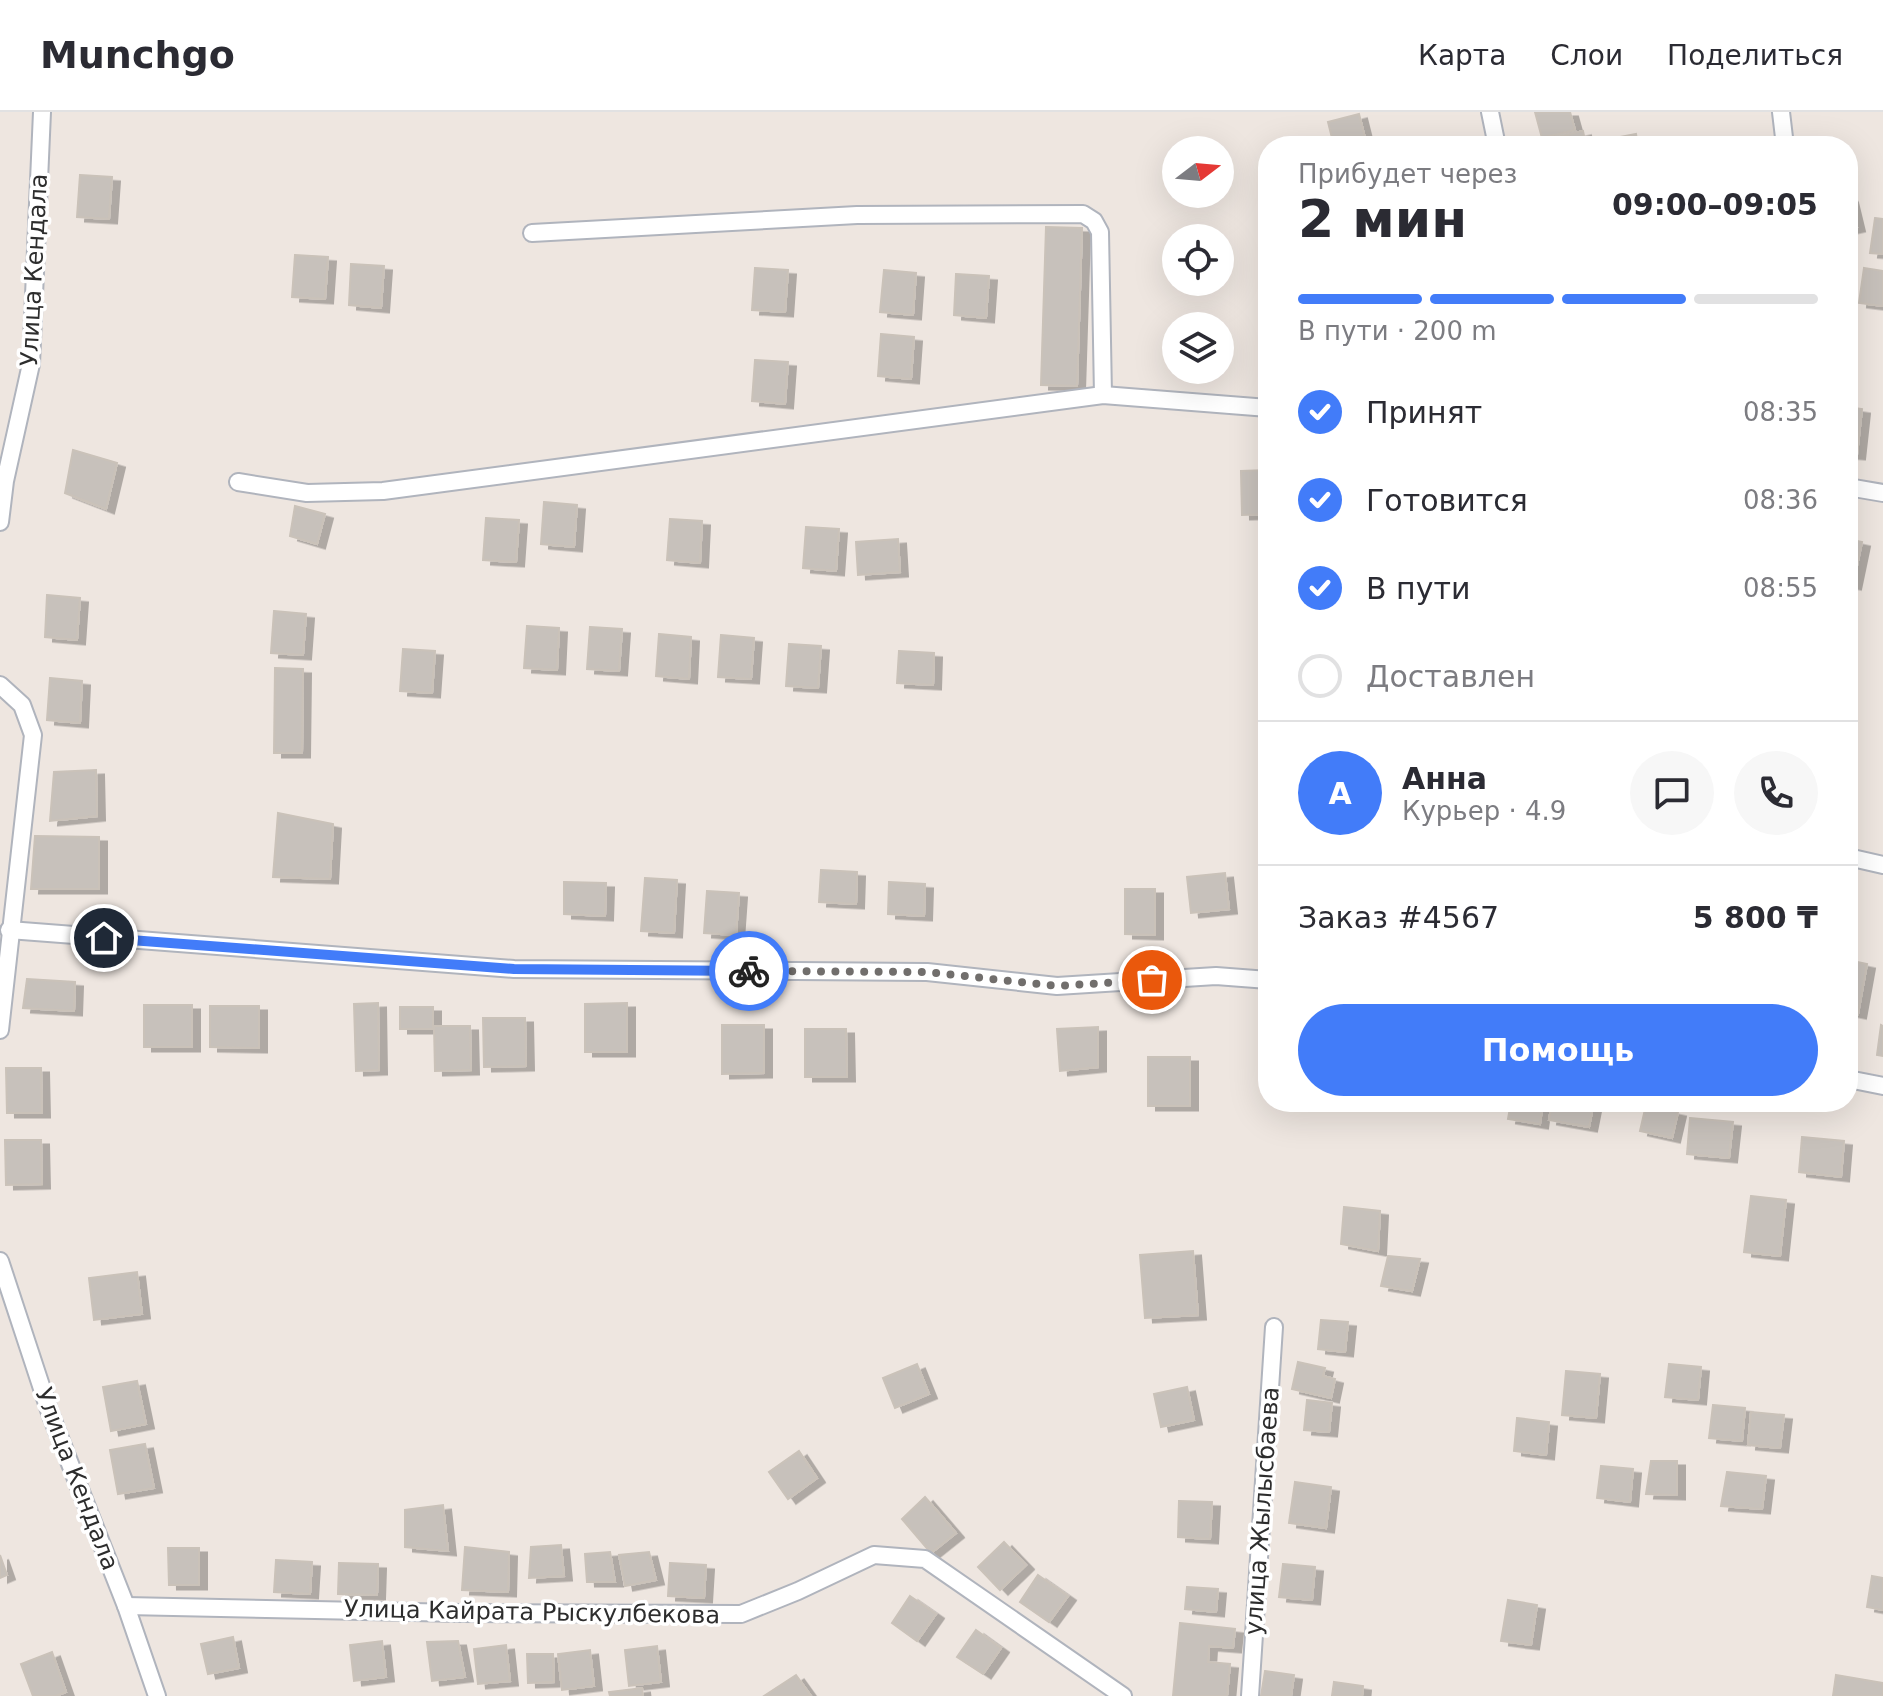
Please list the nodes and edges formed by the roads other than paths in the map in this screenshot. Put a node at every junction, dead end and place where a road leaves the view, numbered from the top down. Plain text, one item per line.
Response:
1 (42, 112) edge
2 (1490, 112) edge
3 (1781, 112) edge
4 (1495, 136) edge
5 (1784, 136) edge
6 (532, 233) dead end
7 (1103, 395) junction
8 (1258, 407) edge
9 (238, 482) dead end
10 (1858, 489) edge
11 (1883, 493) edge
12 (0, 522) edge
13 (0, 685) edge
14 (1858, 859) edge
15 (1883, 865) edge
16 (9, 930) junction
17 (1258, 979) edge
18 (0, 1030) edge
19 (1858, 1081) edge
20 (1883, 1086) edge
21 (0, 1261) edge
22 (1274, 1327) dead end
23 (126, 1606) junction
24 (157, 1696) edge
25 (1123, 1696) edge
26 (1250, 1696) edge

1 - 12 street, Улица Кендала
2 - 4 street
3 - 5 street
6 - 7 street
7 - 8 street
7 - 9 street
10 - 11 street
13 - 16 street
14 - 15 street
16 - 17 street
16 - 18 street
19 - 20 street
21 - 23 street, Улица Кендала
22 - 26 street, улица Жылысбаева
23 - 24 street, Улица Кендала
23 - 25 street, Улица Кайрата Рыскулбекова

